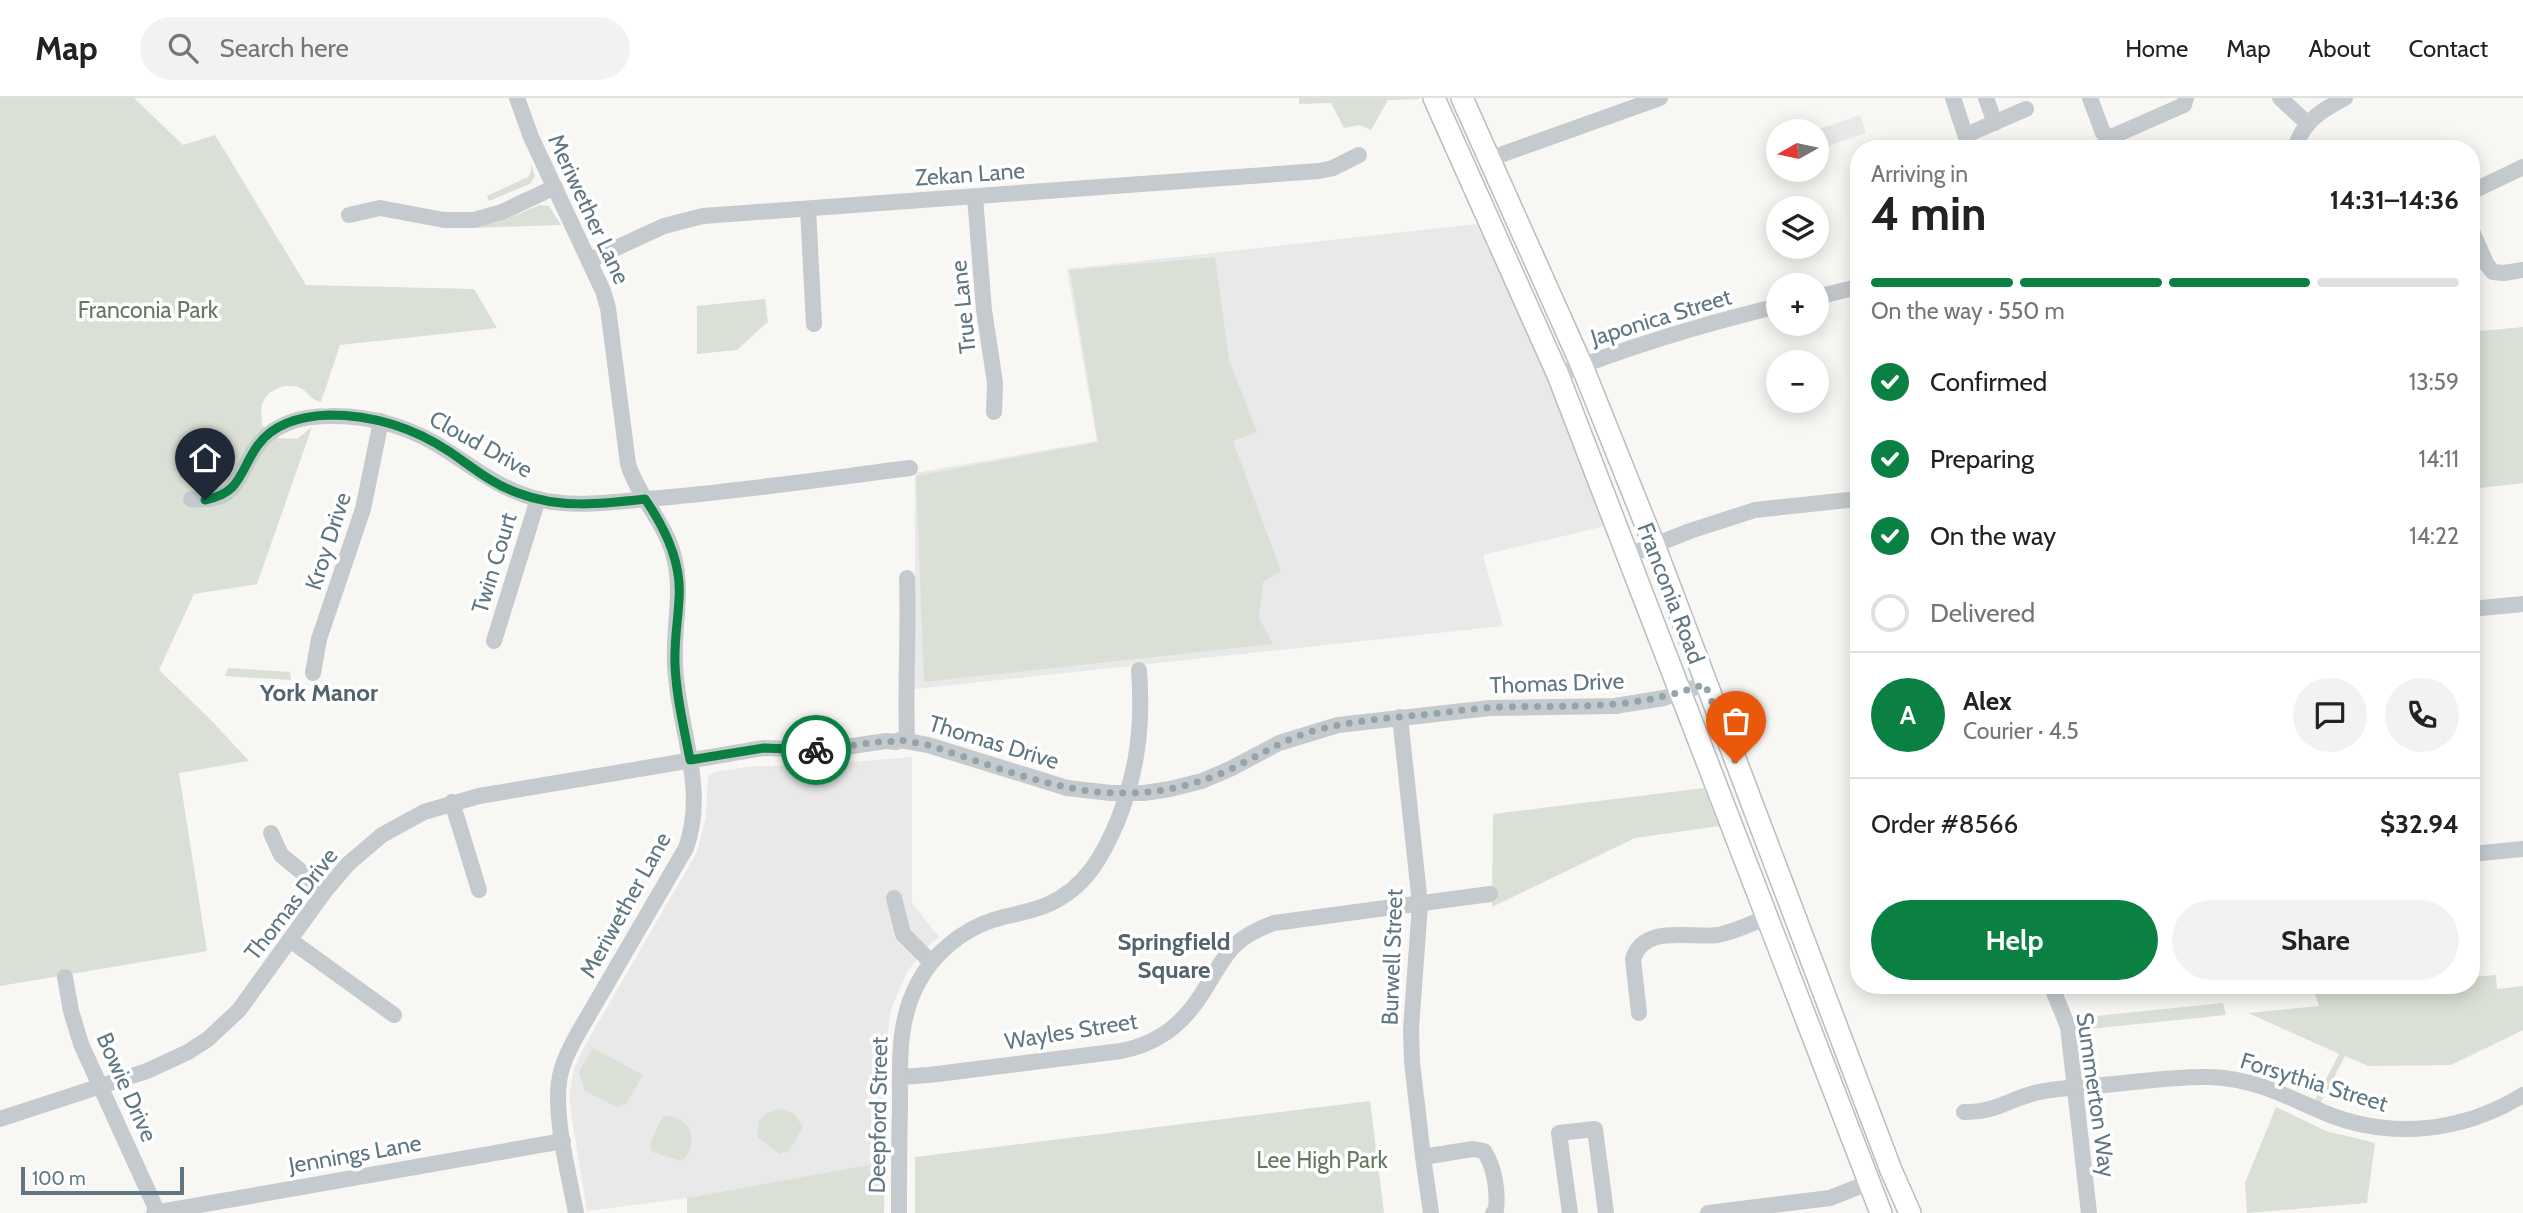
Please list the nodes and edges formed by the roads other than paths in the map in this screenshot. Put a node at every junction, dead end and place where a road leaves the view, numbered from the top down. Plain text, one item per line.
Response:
1 (517, 98) edge
2 (1434, 98) edge
3 (1462, 98) edge
4 (1660, 98) edge
5 (1953, 98) edge
6 (1986, 98) edge
7 (2091, 98) edge
8 (2186, 98) edge
9 (2280, 98) edge
10 (2345, 98) edge
11 (2026, 109) dead end
12 (1995, 123) junction
13 (2306, 123) junction
14 (1967, 140) edge
15 (1971, 140) edge
16 (2297, 140) edge
17 (1359, 155) dead end
18 (1489, 159) junction
19 (2523, 167) edge
20 (555, 187) junction
21 (2480, 188) edge
22 (975, 197) junction
23 (808, 209) junction
24 (349, 215) dead end
25 (2480, 249) edge
26 (590, 260) junction
27 (2523, 270) edge
28 (1850, 289) edge
29 (1829, 294) edge
30 (1766, 309) edge
31 (814, 324) dead end
32 (1581, 366) junction
33 (1558, 375) junction
34 (994, 412) dead end
35 (381, 421) junction
36 (910, 468) dead end
37 (191, 499) dead end
38 (538, 499) junction
39 (645, 499) junction
40 (1850, 500) edge
41 (1654, 545) junction
42 (1629, 555) junction
43 (907, 578) dead end
44 (2523, 604) edge
45 (2480, 608) edge
46 (494, 641) dead end
47 (1139, 670) dead end
48 (313, 673) dead end
49 (1705, 684) junction
50 (1680, 693) junction
51 (1400, 717) junction
52 (906, 740) junction
53 (690, 760) junction
54 (1128, 793) junction
55 (452, 802) junction
56 (271, 833) dead end
57 (2523, 849) edge
58 (2480, 853) edge
59 (1772, 857) junction
60 (1744, 862) junction
61 (479, 890) dead end
62 (325, 891) junction
63 (1490, 894) dead end
64 (894, 898) dead end
65 (1420, 904) junction
66 (1766, 918) junction
67 (290, 940) junction
68 (931, 962) junction
69 (65, 977) dead end
70 (2055, 994) edge
71 (1639, 1013) dead end
72 (394, 1015) dead end
73 (900, 1077) junction
74 (100, 1086) junction
75 (2076, 1088) junction
76 (2523, 1095) edge
77 (1964, 1112) dead end
78 (0, 1119) edge
79 (564, 1141) junction
80 (1423, 1157) junction
81 (1868, 1183) junction
82 (157, 1212) edge
83 (576, 1213) edge
84 (899, 1213) edge
85 (1431, 1213) edge
86 (1493, 1213) edge
87 (1570, 1213) edge
88 (1606, 1213) edge
89 (1708, 1213) edge
90 (1881, 1213) edge
91 (1910, 1213) edge
92 (2089, 1213) edge

1 - 20 street, Meriwether Lane
2 - 33 main road, Franconia Road
3 - 18 main road, Franconia Road
4 - 18 street
5 - 14 street
6 - 12 street
7 - 8 street
9 - 13 street
10 - 13 street
11 - 12 street
12 - 15 street
13 - 16 street
17 - 22 street, Zekan Lane
18 - 32 main road, Franconia Road
19 - 21 street
20 - 24 street
20 - 26 street, Meriwether Lane
22 - 23 street, Zekan Lane
22 - 34 street, True Lane
23 - 26 street, Zekan Lane
23 - 31 street
25 - 27 street
26 - 39 street, Meriwether Lane
28 - 29 street
30 - 32 street, Japonica Street
32 - 33 street, Japonica Street
32 - 41 main road, Franconia Road
33 - 42 main road, Franconia Road
35 - 37 street, Cloud Drive
35 - 38 street, Cloud Drive
35 - 48 street, Kroy Drive
36 - 39 street, Cloud Drive
38 - 39 street, Cloud Drive
38 - 46 street, Twin Court
39 - 53 street, Meriwether Lane
40 - 41 street
41 - 42 street
41 - 49 main road, Franconia Road
42 - 50 main road, Franconia Road
43 - 52 street
44 - 45 street
47 - 54 street, Deepford Street
49 - 50 street, Thomas Drive
49 - 59 main road, Franconia Road
50 - 51 street, Thomas Drive
50 - 60 main road, Franconia Road
51 - 54 street, Thomas Drive
51 - 65 street, Burwell Street
52 - 53 street, Thomas Drive
52 - 54 street, Thomas Drive
53 - 55 street, Thomas Drive
53 - 79 street, Meriwether Lane
54 - 68 street, Deepford Street
55 - 61 street
55 - 62 street, Thomas Drive
56 - 62 street
57 - 58 street
59 - 60 main road
59 - 91 main road, Franconia Road
60 - 66 main road, Franconia Road
62 - 67 street, Thomas Drive
63 - 65 street, Wayles Street
64 - 68 street
65 - 73 street, Wayles Street
65 - 80 street, Burwell Street
66 - 71 street
66 - 81 main road, Franconia Road
67 - 72 street
67 - 74 street, Thomas Drive
68 - 73 street, Deepford Street
69 - 74 street, Bowie Drive
70 - 75 street, Summerton Way
73 - 84 street, Deepford Street
74 - 78 street, Thomas Drive
74 - 82 street, Bowie Drive
75 - 76 street, Forsythia Street
75 - 77 street, Forsythia Street
75 - 92 street, Summerton Way
79 - 82 street, Jennings Lane
79 - 83 street, Meriwether Lane
80 - 85 street, Burwell Street
80 - 86 street
81 - 89 street
81 - 90 main road, Franconia Road
87 - 88 street

